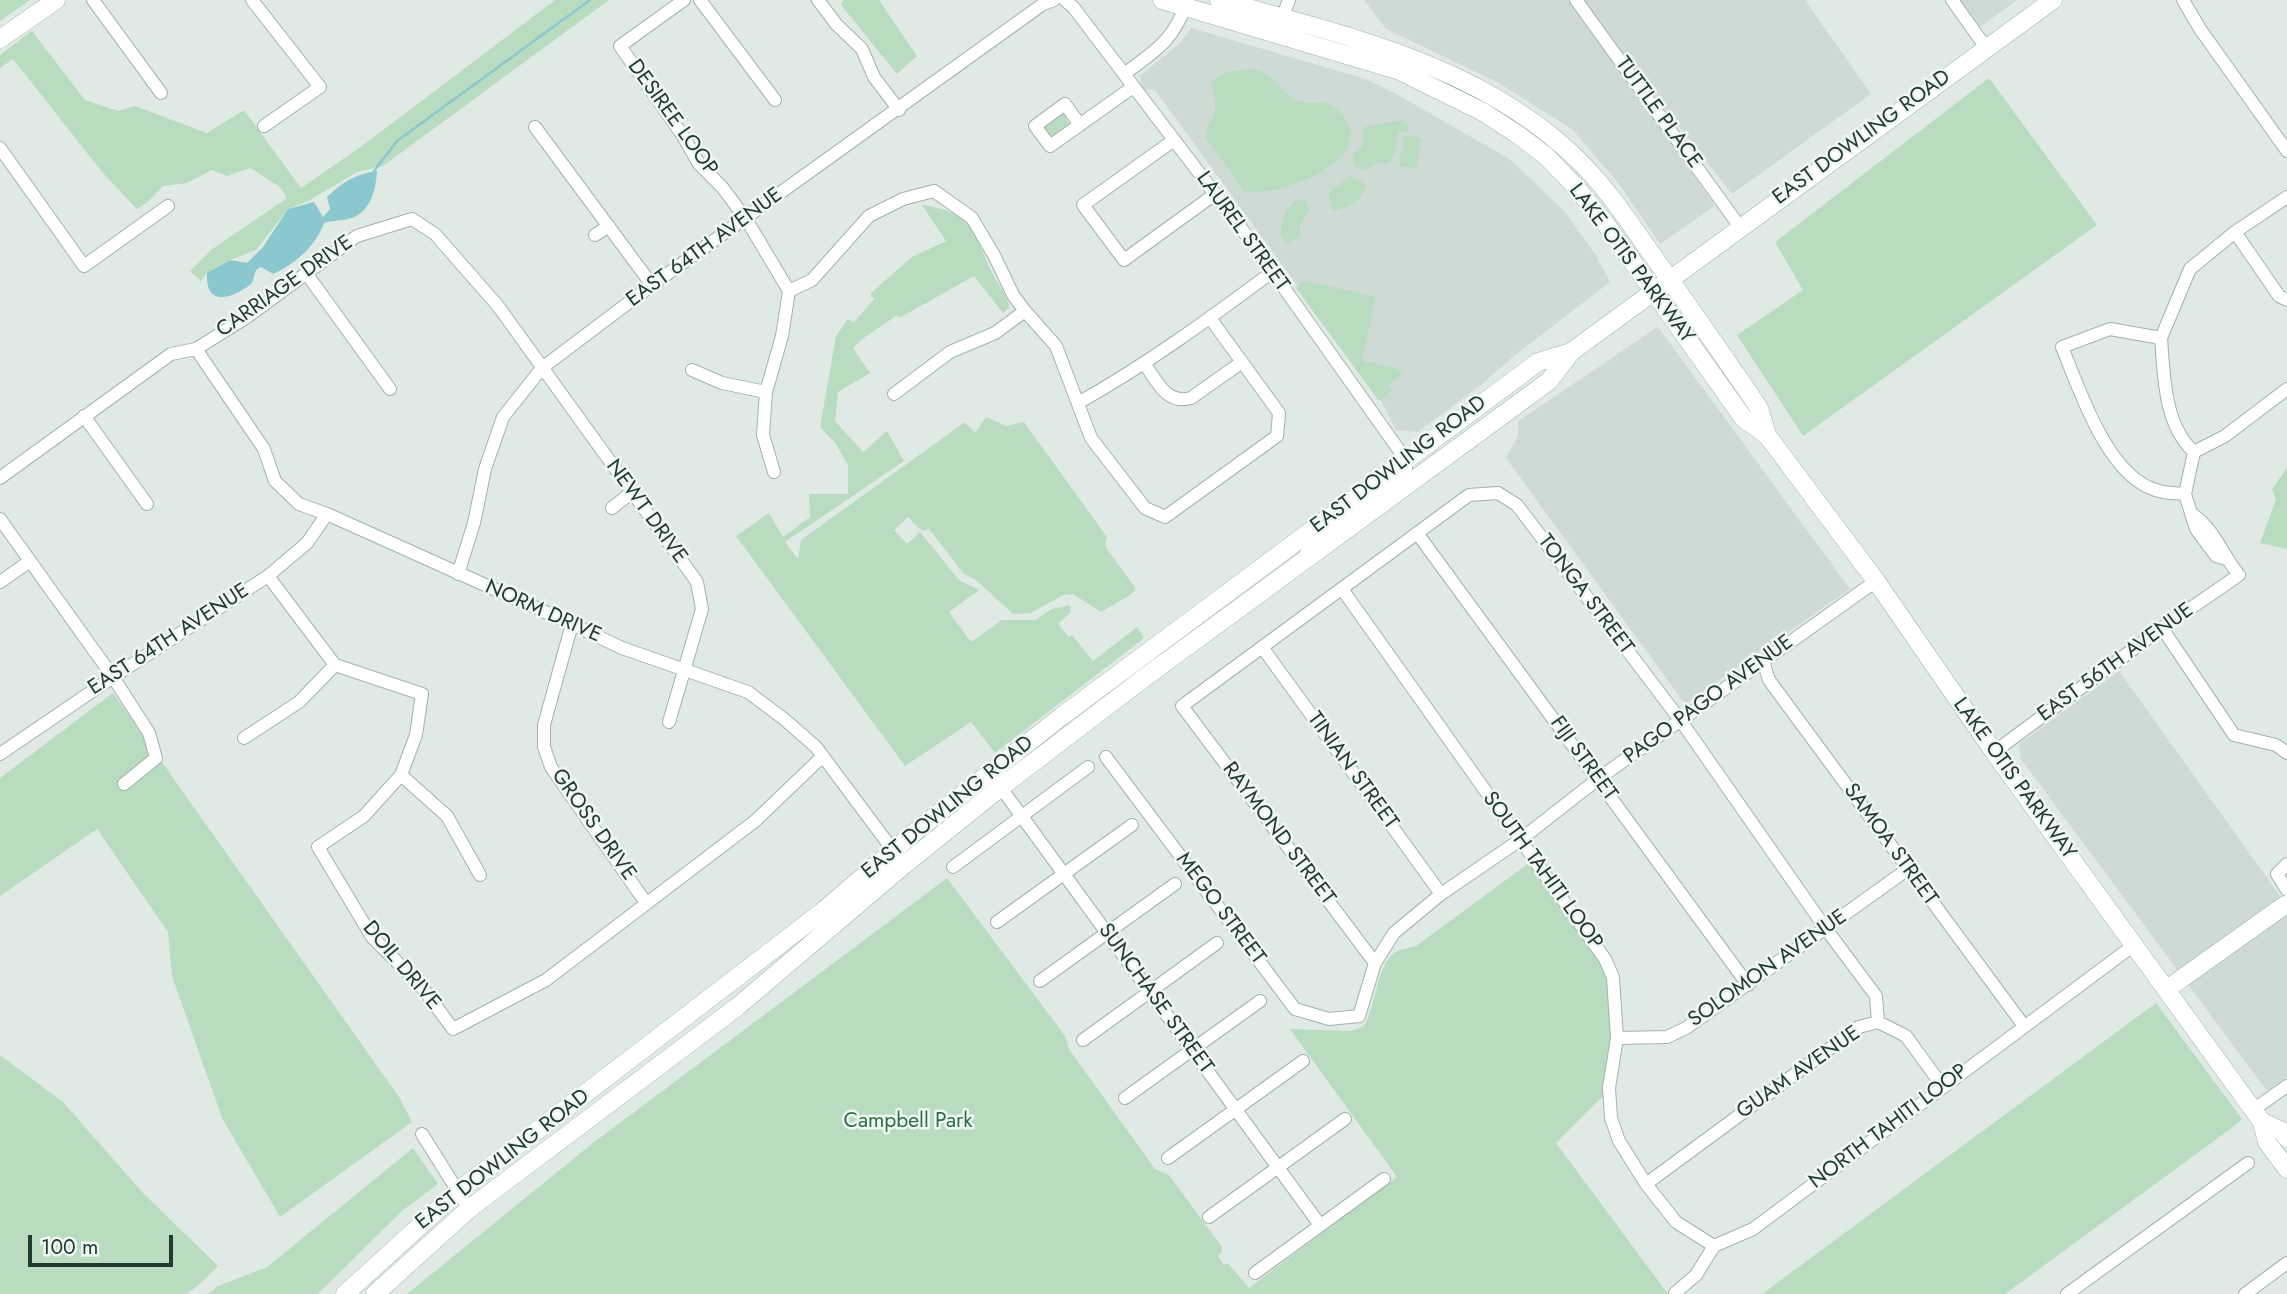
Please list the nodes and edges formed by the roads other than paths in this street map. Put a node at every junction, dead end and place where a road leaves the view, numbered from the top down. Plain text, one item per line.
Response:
1 (55, 0) edge
2 (93, 0) edge
3 (252, 0) edge
4 (684, 0) edge
5 (700, 0) edge
6 (818, 0) edge
7 (1054, 0) edge
8 (1162, 0) edge
9 (1219, 0) edge
10 (1289, 0) edge
11 (1576, 0) edge
12 (1952, 0) edge
13 (2053, 0) edge
14 (2183, 0) edge
15 (1070, 4) edge
16 (1186, 4) edge
17 (1282, 18) junction
18 (1238, 23) junction
19 (0, 39) edge
20 (1987, 49) junction
21 (1124, 74) junction
22 (1133, 87) junction
23 (161, 93) dead end
24 (775, 100) dead end
25 (899, 110) junction
26 (1080, 125) dead end
27 (264, 126) dead end
28 (536, 127) dead end
29 (1174, 139) junction
30 (2285, 144) edge
31 (0, 148) edge
32 (1215, 194) junction
33 (2287, 197) edge
34 (167, 206) dead end
35 (746, 219) junction
36 (609, 226) junction
37 (1740, 227) junction
38 (2235, 232) junction
39 (596, 235) dead end
40 (1272, 272) junction
41 (306, 273) junction
42 (1670, 280) junction
43 (652, 285) junction
44 (789, 292) junction
45 (1654, 292) junction
46 (2287, 300) edge
47 (1025, 311) junction
48 (1210, 318) junction
49 (2161, 338) junction
50 (196, 349) junction
51 (1571, 352) junction
52 (1242, 362) junction
53 (1144, 363) junction
54 (542, 368) junction
55 (692, 370) dead end
56 (390, 389) dead end
57 (2287, 389) edge
58 (766, 392) junction
59 (894, 394) dead end
60 (1078, 403) junction
61 (84, 416) junction
62 (1767, 435) junction
63 (2194, 452) junction
64 (1406, 460) junction
65 (774, 472) dead end
66 (0, 478) edge
67 (632, 492) junction
68 (2185, 494) junction
69 (147, 504) dead end
70 (611, 508) dead end
71 (327, 514) junction
72 (0, 519) edge
73 (1417, 533) junction
74 (30, 561) junction
75 (1301, 562) junction
76 (458, 574) junction
77 (268, 576) junction
78 (1876, 581) junction
79 (0, 582) edge
80 (1342, 589) junction
81 (572, 624) junction
82 (2162, 628) junction
83 (1262, 648) junction
84 (1763, 661) junction
85 (335, 664) junction
86 (685, 670) junction
87 (113, 677) junction
88 (1182, 706) joint
89 (1681, 721) junction
90 (669, 722) dead end
91 (244, 738) dead end
92 (1994, 752) junction
93 (2287, 752) edge
94 (0, 754) edge
95 (823, 756) junction
96 (1106, 757) dead end
97 (1088, 767) dead end
98 (990, 773) junction
99 (401, 775) junction
100 (1598, 779) junction
101 (124, 784) dead end
102 (1001, 788) junction
103 (1022, 816) junction
104 (1132, 825) dead end
105 (1520, 840) junction
106 (899, 858) junction
107 (2287, 864) edge
108 (953, 867) dead end
109 (1908, 869) junction
110 (1063, 873) junction
111 (480, 875) dead end
112 (1175, 884) dead end
113 (1441, 894) junction
114 (2286, 897) edge
115 (646, 903) junction
116 (997, 922) dead end
117 (1825, 929) junction
118 (1107, 932) junction
119 (1217, 943) dead end
120 (2134, 945) junction
121 (1375, 963) junction
122 (1040, 981) dead end
123 (1748, 985) junction
124 (2167, 989) junction
125 (1149, 991) junction
126 (1260, 1001) dead end
127 (1359, 1016) joint
128 (1878, 1022) junction
129 (2024, 1026) junction
130 (1617, 1038) junction
131 (1083, 1040) dead end
132 (1192, 1050) junction
133 (1303, 1061) dead end
134 (2287, 1086) edge
135 (1943, 1087) junction
136 (1125, 1098) dead end
137 (1235, 1109) junction
138 (2257, 1116) junction
139 (1345, 1119) dead end
140 (422, 1134) dead end
141 (2287, 1138) edge
142 (1168, 1158) dead end
143 (2248, 1163) dead end
144 (1278, 1168) junction
145 (2287, 1170) edge
146 (1384, 1179) dead end
147 (1646, 1184) junction
148 (458, 1191) junction
149 (470, 1209) junction
150 (1209, 1217) dead end
151 (1320, 1226) junction
152 (1714, 1246) junction
153 (2287, 1263) edge
154 (1255, 1273) dead end
155 (1675, 1293) edge
156 (345, 1294) edge
157 (375, 1294) edge
158 (2067, 1294) edge
159 (2245, 1294) edge

1 - 19 main road
2 - 23 street
3 - 27 street
4 - 35 street, DESIREE LOOP
5 - 24 street
6 - 25 street
7 - 25 street, EAST 64TH AVENUE
8 - 16 main road, LAKE OTIS PARKWAY
9 - 17 main road, LAKE OTIS PARKWAY
10 - 17 street
11 - 37 street, TUTTLE PLACE
12 - 20 street
13 - 20 main road, EAST DOWLING ROAD
14 - 30 street
15 - 21 street, LAUREL STREET
16 - 18 main road, LAKE OTIS PARKWAY
16 - 21 street
17 - 18 main road
17 - 42 main road, LAKE OTIS PARKWAY
18 - 45 main road, LAKE OTIS PARKWAY
20 - 37 main road, EAST DOWLING ROAD
21 - 22 street, LAUREL STREET
22 - 26 street
22 - 29 street, LAUREL STREET
25 - 35 street, EAST 64TH AVENUE
28 - 36 street
29 - 32 street, LAUREL STREET
29 - 32 street
31 - 34 street
32 - 40 street, LAUREL STREET
33 - 38 street
35 - 43 street, EAST 64TH AVENUE
35 - 44 street
36 - 39 street
36 - 43 street
37 - 42 main road, EAST DOWLING ROAD
38 - 46 street
38 - 49 street
40 - 48 street
40 - 64 street, LAUREL STREET
41 - 50 street, CARRIAGE DRIVE
41 - 54 street, CARRIAGE DRIVE
41 - 56 street
42 - 45 main road, EAST DOWLING ROAD
42 - 62 main road, LAKE OTIS PARKWAY
43 - 54 street, EAST 64TH AVENUE
44 - 47 street
44 - 58 street
45 - 51 main road, EAST DOWLING ROAD
45 - 62 main road, LAKE OTIS PARKWAY
47 - 59 street
47 - 60 street
48 - 52 street
48 - 53 street
49 - 63 street
49 - 68 street
50 - 61 street, CARRIAGE DRIVE
50 - 71 street, NORM DRIVE
51 - 64 main road, EAST DOWLING ROAD
51 - 75 main road, EAST DOWLING ROAD
52 - 53 street
52 - 60 street
53 - 60 street
54 - 67 street, NEWT DRIVE
54 - 76 street, EAST 64TH AVENUE
55 - 58 street
57 - 63 street
58 - 65 street
61 - 66 street, CARRIAGE DRIVE
61 - 69 street
62 - 78 main road, LAKE OTIS PARKWAY
63 - 68 street
64 - 75 street
64 - 98 main road, EAST DOWLING ROAD
67 - 70 street
67 - 86 street, NEWT DRIVE
68 - 82 street, EAST 56TH AVENUE
71 - 76 street, NORM DRIVE
71 - 77 street, EAST 64TH AVENUE
72 - 74 street
73 - 80 street, TONGA STREET
73 - 89 street, TONGA STREET
73 - 100 street, FIJI STREET
74 - 79 street
74 - 87 street
75 - 102 main road, EAST DOWLING ROAD
76 - 81 street, NORM DRIVE
77 - 85 street
77 - 87 street, EAST 64TH AVENUE
78 - 84 street, PAGO PAGO AVENUE
78 - 92 main road, LAKE OTIS PARKWAY
80 - 83 street, TONGA STREET
80 - 105 street, SOUTH TAHITI LOOP
81 - 86 street, NORM DRIVE
81 - 115 street, GROSS DRIVE
82 - 92 street, EAST 56TH AVENUE
82 - 93 street
83 - 88 street, TONGA STREET
83 - 113 street, TINIAN STREET
84 - 89 street, PAGO PAGO AVENUE
84 - 109 street, SAMOA STREET
85 - 91 street
85 - 99 street, DOIL DRIVE
86 - 90 street, NEWT DRIVE
86 - 95 street, NORM DRIVE
87 - 94 street, EAST 64TH AVENUE
87 - 101 street
88 - 121 street, RAYMOND STREET
89 - 100 street, PAGO PAGO AVENUE
89 - 117 street, TONGA STREET
92 - 120 main road, LAKE OTIS PARKWAY
95 - 106 street, NORM DRIVE
95 - 115 street, DOIL DRIVE
96 - 127 street, MEGO STREET
97 - 103 street
98 - 102 street, SUNCHASE STREET
98 - 106 main road, EAST DOWLING ROAD
99 - 111 street
99 - 115 street, DOIL DRIVE
100 - 105 street, PAGO PAGO AVENUE
100 - 123 street, FIJI STREET
102 - 103 street, SUNCHASE STREET
102 - 106 main road, EAST DOWLING ROAD
103 - 108 street
103 - 110 street, SUNCHASE STREET
104 - 110 street
105 - 113 street, PAGO PAGO AVENUE
105 - 130 street, SOUTH TAHITI LOOP
106 - 148 main road, EAST DOWLING ROAD
106 - 149 main road, EAST DOWLING ROAD
107 - 114 street
109 - 117 street, SOLOMON AVENUE
109 - 129 street, SAMOA STREET
110 - 116 street
110 - 118 street, SUNCHASE STREET
112 - 118 street
113 - 121 street, PAGO PAGO AVENUE
114 - 124 main road
117 - 123 street, SOLOMON AVENUE
117 - 128 street, TONGA STREET
118 - 122 street
118 - 125 street, SUNCHASE STREET
119 - 125 street
120 - 124 main road, LAKE OTIS PARKWAY
120 - 129 street, NORTH TAHITI LOOP
121 - 127 street, PAGO PAGO AVENUE
123 - 130 street, SOLOMON AVENUE
124 - 138 main road, LAKE OTIS PARKWAY
125 - 131 street
125 - 132 street, SUNCHASE STREET
126 - 132 street
128 - 135 street, GUAM AVENUE
128 - 147 street, GUAM AVENUE
129 - 135 street, NORTH TAHITI LOOP
130 - 147 street, SOUTH TAHITI LOOP
132 - 136 street
132 - 137 street, SUNCHASE STREET
133 - 137 street
134 - 138 street
135 - 152 street, NORTH TAHITI LOOP
137 - 142 street
137 - 144 street, SUNCHASE STREET
138 - 141 main road, LAKE OTIS PARKWAY
138 - 145 main road, LAKE OTIS PARKWAY
139 - 144 street
140 - 148 street
143 - 158 street
144 - 150 street
144 - 151 street, SUNCHASE STREET
146 - 151 street
147 - 152 street
148 - 149 street
148 - 156 main road, EAST DOWLING ROAD
149 - 157 main road, EAST DOWLING ROAD
151 - 154 street
152 - 155 street
153 - 159 street

